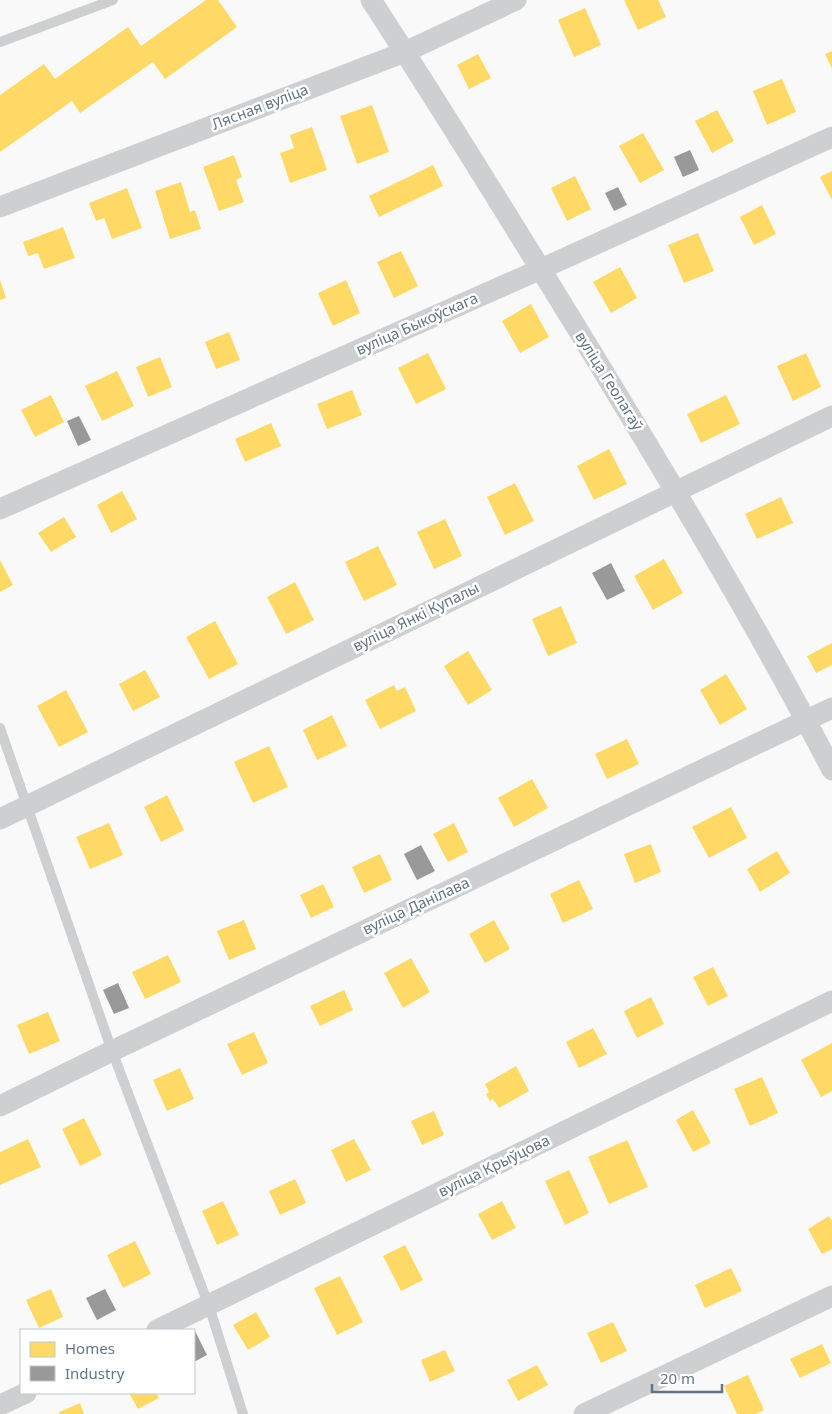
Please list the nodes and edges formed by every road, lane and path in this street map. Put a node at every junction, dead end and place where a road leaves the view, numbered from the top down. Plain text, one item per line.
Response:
1 (113, 0) edge
2 (371, 0) edge
3 (516, 0) edge
4 (0, 42) edge
5 (405, 52) junction
6 (832, 137) edge
7 (0, 207) edge
8 (541, 269) junction
9 (832, 416) edge
10 (676, 490) junction
11 (0, 509) edge
12 (832, 708) edge
13 (806, 720) junction
14 (0, 728) edge
15 (832, 770) edge
16 (27, 806) junction
17 (0, 819) edge
18 (832, 1001) edge
19 (112, 1051) junction
20 (0, 1106) edge
21 (832, 1296) edge
22 (208, 1306) junction
23 (159, 1329) edge
24 (24, 1394) edge
25 (0, 1405) edge
26 (243, 1414) edge
27 (584, 1414) edge

1 - 4 lane
2 - 5 street, вуліца Геолагаў
3 - 5 street, Лясная вуліца
5 - 7 street, Лясная вуліца
5 - 8 street, вуліца Геолагаў
6 - 8 street, вуліца Быкоўскага
8 - 10 street, вуліца Геолагаў
8 - 11 street, вуліца Быкоўскага
9 - 10 street, вуліца Янкі Купалы
10 - 13 street, вуліца Геолагаў
10 - 16 street, вуліца Янкі Купалы
12 - 13 street, вуліца Данілава
13 - 15 street, вуліца Геолагаў
13 - 19 street, вуліца Данілава
14 - 16 lane
16 - 17 street, вуліца Янкі Купалы
16 - 19 lane
18 - 22 street, вуліца Крыўцова
19 - 20 street, вуліца Данілава
19 - 22 lane
21 - 27 street
22 - 23 street, вуліца Крыўцова
22 - 26 lane
24 - 25 street

